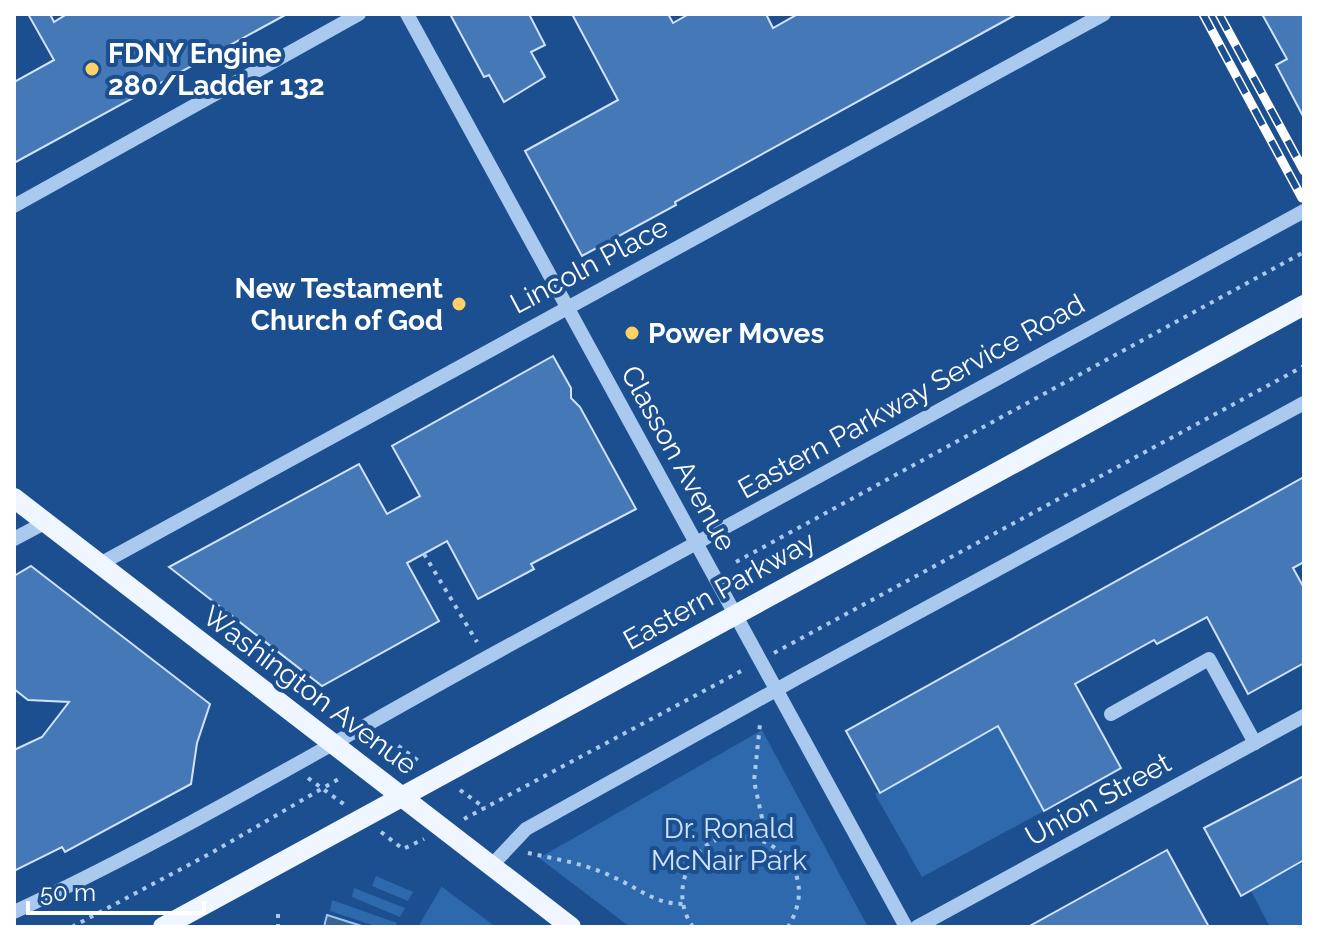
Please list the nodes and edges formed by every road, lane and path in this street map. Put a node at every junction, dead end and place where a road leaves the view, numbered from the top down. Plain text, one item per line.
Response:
1 (359, 14) edge
2 (407, 14) edge
3 (1104, 14) edge
4 (14, 206) edge
5 (1304, 211) edge
6 (1304, 252) edge
7 (1304, 305) edge
8 (565, 307) junction
9 (1304, 366) edge
10 (1304, 403) edge
11 (14, 498) edge
12 (46, 522) junction
13 (14, 539) edge
14 (698, 542) junction
15 (424, 554) dead end
16 (736, 562) dead end
17 (100, 564) junction
18 (736, 613) junction
19 (775, 653) dead end
20 (486, 658) junction
21 (742, 671) dead end
22 (777, 689) junction
23 (1111, 714) dead end
24 (1304, 716) edge
25 (760, 724) dead end
26 (333, 743) junction
27 (1255, 743) junction
28 (384, 753) dead end
29 (413, 757) dead end
30 (308, 778) dead end
31 (335, 781) dead end
32 (323, 788) junction
33 (401, 796) junction
34 (337, 799) dead end
35 (474, 800) dead end
36 (485, 808) junction
37 (467, 817) dead end
38 (760, 838) junction
39 (393, 842) dead end
40 (418, 842) dead end
41 (528, 853) dead end
42 (492, 865) junction
43 (683, 904) junction
44 (14, 912) edge
45 (278, 914) dead end
46 (72, 927) edge
47 (163, 927) edge
48 (278, 927) edge
49 (571, 927) edge
50 (693, 927) edge
51 (788, 927) edge
52 (906, 927) edge
53 (917, 927) edge

1 - 4 street
2 - 8 street, Classon Avenue
3 - 8 street, Lincoln Place
5 - 14 street, Eastern Parkway Service Road
6 - 16 path
7 - 18 main road, Eastern Parkway
8 - 14 street, Classon Avenue
8 - 17 street, Lincoln Place
9 - 19 path
10 - 22 street
11 - 12 main road, Washington Avenue
12 - 13 street
12 - 17 main road, Washington Avenue
14 - 18 street, Classon Avenue
14 - 20 street, Eastern Parkway Service Road
15 - 20 path
17 - 26 main road, Washington Avenue
18 - 22 street, Classon Avenue
18 - 33 main road, Eastern Parkway
20 - 26 street, Eastern Parkway Service Road
21 - 36 path
22 - 42 street
22 - 52 street, Classon Avenue
23 - 27 street
24 - 27 street, Union Street
25 - 38 path
26 - 33 main road, Washington Avenue
26 - 44 street, Eastern Parkway Service Road
27 - 53 street, Union Street
28 - 29 path
30 - 32 path
31 - 32 path
32 - 34 path
32 - 46 path
33 - 42 main road, Washington Avenue
33 - 47 main road, Eastern Parkway
35 - 36 path
36 - 37 path
38 - 43 path
38 - 51 path
39 - 40 path
41 - 43 path
42 - 49 main road, Washington Avenue
43 - 50 path
45 - 48 path

